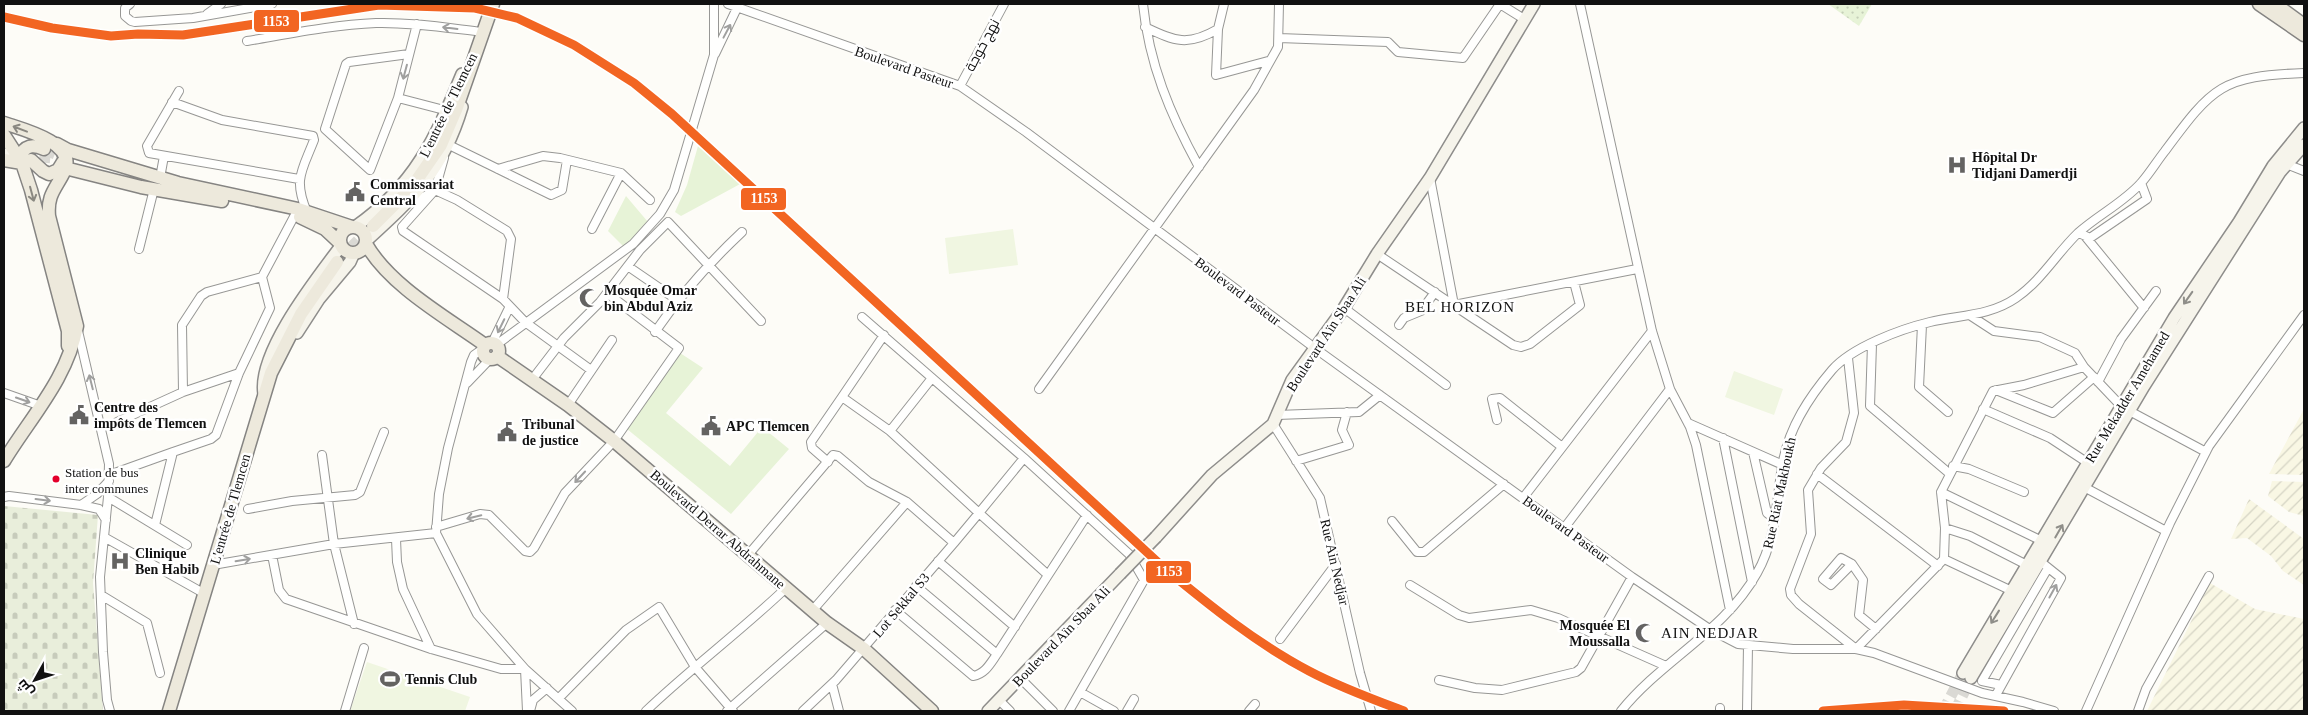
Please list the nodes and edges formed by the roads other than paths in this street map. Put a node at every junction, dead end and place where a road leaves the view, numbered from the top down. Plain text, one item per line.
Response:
1 (130, 4) edge
2 (221, 4) edge
3 (272, 4) edge
4 (493, 4) edge
5 (714, 4) edge
6 (728, 4) edge
7 (1004, 4) edge
8 (1142, 4) edge
9 (1224, 4) edge
10 (1279, 4) edge
11 (1500, 4) edge
12 (1534, 4) edge
13 (1580, 4) edge
14 (2259, 4) edge
15 (2275, 4) edge
16 (738, 6) junction
17 (206, 16) junction
18 (1524, 19) junction
19 (417, 24) junction
20 (2304, 25) edge
21 (1145, 27) junction
22 (1218, 29) junction
23 (484, 30) junction
24 (2304, 35) edge
25 (1279, 38) junction
26 (247, 41) dead end
27 (477, 46) junction
28 (410, 54) junction
29 (714, 56) junction
30 (1268, 61) junction
31 (2304, 74) edge
32 (960, 86) junction
33 (179, 91) dead end
34 (398, 98) junction
35 (172, 102) junction
36 (448, 111) junction
37 (4, 123) edge
38 (2304, 128) edge
39 (4, 135) edge
40 (57, 144) junction
41 (2304, 145) edge
42 (44, 149) tunnel mouth
43 (447, 149) junction
44 (5, 156) edge
45 (164, 156) junction
46 (567, 160) junction
47 (26, 161) junction
48 (67, 162) junction
49 (2286, 164) junction
50 (1200, 167) junction
51 (498, 169) junction
52 (2304, 171) edge
53 (621, 173) junction
54 (1430, 178) junction
55 (298, 179) junction
56 (155, 183) junction
57 (2141, 183) junction
58 (435, 190) junction
59 (650, 200) dead end
60 (408, 202) junction
61 (2113, 206) junction
62 (297, 212) junction
63 (2122, 217) junction
64 (373, 226) tunnel mouth
65 (354, 227) junction
66 (592, 229) dead end
67 (1155, 229) junction
68 (742, 232) dead end
69 (2082, 234) junction
70 (341, 244) junction
71 (361, 248) junction
72 (139, 249) dead end
73 (1377, 254) junction
74 (337, 262) tunnel mouth
75 (708, 264) junction
76 (629, 267) junction
77 (1637, 269) junction
78 (262, 277) junction
79 (1574, 282) junction
80 (2156, 291) dead end
81 (1435, 292) junction
82 (607, 293) junction
83 (502, 299) junction
84 (677, 300) junction
85 (1454, 305) junction
86 (509, 308) junction
87 (1344, 308) junction
88 (2144, 308) junction
89 (2304, 315) edge
90 (1970, 316) junction
91 (862, 317) dead end
92 (525, 322) junction
93 (761, 322) dead end
94 (1399, 325) dead end
95 (1922, 325) junction
96 (76, 326) junction
97 (1652, 331) junction
98 (655, 332) junction
99 (884, 335) junction
100 (612, 340) dead end
101 (1872, 344) junction
102 (558, 346) junction
103 (491, 349) junction
104 (1316, 349) junction
105 (1848, 358) junction
106 (67, 359) junction
107 (2084, 367) junction
108 (591, 370) junction
109 (239, 373) junction
110 (932, 378) junction
111 (2096, 380) junction
112 (531, 381) junction
113 (466, 385) junction
114 (1446, 385) dead end
115 (1670, 388) junction
116 (1040, 389) dead end
117 (1996, 390) junction
118 (183, 392) junction
119 (4, 393) edge
120 (264, 394) junction
121 (1380, 395) junction
122 (842, 397) junction
123 (568, 405) junction
124 (41, 406) junction
125 (2126, 409) junction
126 (1983, 410) junction
127 (1347, 412) junction
128 (1948, 412) dead end
129 (1275, 419) junction
130 (1497, 420) dead end
131 (117, 422) dead end
132 (1688, 423) junction
133 (890, 431) junction
134 (384, 432) dead end
135 (1723, 438) junction
136 (614, 441) junction
137 (1562, 447) junction
138 (173, 452) junction
139 (1753, 452) junction
140 (2206, 452) junction
141 (322, 455) dead end
142 (1024, 458) junction
143 (4, 461) edge
144 (1296, 461) junction
145 (828, 462) junction
146 (2088, 463) junction
147 (1783, 464) junction
148 (1952, 470) junction
149 (1817, 474) junction
150 (109, 478) junction
151 (1504, 484) junction
152 (2084, 488) junction
153 (1941, 492) junction
154 (2024, 492) dead end
155 (4, 497) edge
156 (108, 497) junction
157 (329, 497) junction
158 (1523, 498) junction
159 (907, 502) junction
160 (81, 504) junction
161 (248, 508) dead end
162 (979, 513) junction
163 (1087, 515) junction
164 (1775, 519) junction
165 (106, 520) junction
166 (1392, 521) dead end
167 (155, 525) junction
168 (1566, 527) junction
169 (1946, 528) junction
170 (436, 530) junction
171 (2166, 531) junction
172 (104, 537) junction
173 (396, 539) junction
174 (2042, 541) junction
175 (954, 543) junction
176 (334, 544) junction
177 (187, 545) dead end
178 (272, 555) junction
179 (748, 555) junction
180 (1944, 559) junction
181 (938, 561) junction
182 (1336, 564) junction
183 (1852, 564) dead end
184 (213, 565) junction
185 (2027, 565) junction
186 (2044, 565) junction
187 (1938, 566) junction
188 (1048, 575) junction
189 (2209, 576) dead end
190 (1632, 577) junction
191 (1752, 582) junction
192 (1410, 585) dead end
193 (916, 586) junction
194 (786, 588) junction
195 (2012, 591) junction
196 (205, 594) junction
197 (101, 595) junction
198 (895, 610) junction
199 (1730, 610) junction
200 (812, 611) junction
201 (827, 623) junction
202 (354, 624) junction
203 (1015, 627) junction
204 (1711, 630) junction
205 (1876, 630) junction
206 (1598, 636) junction
207 (1280, 639) dead end
208 (1748, 645) junction
209 (364, 648) dead end
210 (864, 648) junction
211 (431, 649) junction
212 (1856, 649) junction
213 (997, 654) junction
214 (1666, 666) junction
215 (695, 667) junction
216 (525, 669) junction
217 (160, 673) dead end
218 (1021, 679) junction
219 (1439, 680) dead end
220 (832, 684) junction
221 (2002, 684) junction
222 (547, 688) junction
223 (1080, 692) junction
224 (1996, 695) junction
225 (559, 698) junction
226 (1134, 699) dead end
227 (999, 700) junction
228 (1255, 704) dead end
229 (730, 710) edge
230 (110, 711) edge
231 (169, 711) edge
232 (344, 711) edge
233 (528, 711) edge
234 (572, 711) edge
235 (646, 711) edge
236 (803, 711) edge
237 (839, 711) edge
238 (932, 711) edge
239 (988, 711) edge
240 (1010, 711) edge
241 (1053, 711) edge
242 (1069, 711) edge
243 (1114, 711) edge
244 (1127, 711) edge
245 (1249, 711) edge
246 (1371, 711) edge
247 (1621, 711) edge
248 (1747, 711) edge
249 (2054, 711) edge
250 (2086, 711) edge
251 (2138, 711) edge

1 - 17 street
2 - 17 street
3 - 17 street
4 - 23 main road, L'entrée de Tlemcen
5 - 29 street
6 - 16 street, Boulevard Pasteur
7 - 32 street, نهج خوجة
8 - 21 street
9 - 22 street
10 - 25 street
11 - 18 street
11 - 25 street
12 - 18 main road, Boulevard Aïn Sbaa Ali
13 - 77 street
14 - 24 main road
15 - 20 main road
29 -> 16 street
16 - 32 street, Boulevard Pasteur
18 - 54 main road, Boulevard Aïn Sbaa Ali
23 -> 19 street
19 - 26 street
19 - 28 street
21 - 22 street
21 - 50 street
22 - 30 street
23 - 27 main road, L'entrée de Tlemcen
25 - 30 street
27 - 36 main road, L'entrée de Tlemcen
27 - 43 main road, L'entrée de Tlemcen
27 - 64 main road
28 -> 34 street
28 - 34 street
29 - 92 street
30 - 50 street
31 - 57 street, Rue Riat Makhoukh
32 - 67 street, Boulevard Pasteur
33 - 35 street
34 - 36 street
35 - 45 street
35 - 55 street
36 - 65 main road, L'entrée de Tlemcen
40 -> 37 main road
38 -> 125 main road, Rue Mekadder Amehamed
39 - 47 main road
40 - 48 main road
40 - 56 main road
41 - 49 main road, Rue Mekadder Amehamed
42 - 47 main road
43 - 51 street
43 - 58 street
43 - 60 main road, L'entrée de Tlemcen
44 - 47 main road
45 - 55 street
45 - 56 street
46 - 51 street
46 - 51 street
46 - 53 street
47 - 48 main road
47 -> 106 main road
48 - 56 main road
48 - 96 main road
49 - 52 street
49 - 125 main road, Rue Mekadder Amehamed
50 - 67 street
53 - 59 street
53 - 66 street
54 - 73 main road, Boulevard Aïn Sbaa Ali
54 - 85 street
55 - 62 street
56 - 62 main road
56 - 72 street
57 - 61 street, Rue Riat Makhoukh
57 - 63 street, Rue Riat Makhoukh
58 - 60 street
58 - 83 street
58 - 83 street
60 - 71 main road, L'entrée de Tlemcen
61 - 63 street
61 - 69 street, Rue Riat Makhoukh
62 - 65 main road
62 - 70 main road
62 - 78 street
63 - 69 street, Rue Riat Makhoukh
65 - 70 main road
65 - 71 main road
67 - 104 street, Boulevard Pasteur
67 - 116 street
68 - 75 street
69 - 88 street
69 - 90 street, Rue Riat Makhoukh
70 - 71 main road
70 - 120 main road, L'entrée de Tlemcen
71 - 103 main road, Boulevard Derrar Abdrahmane
71 - 120 main road, L'entrée de Tlemcen
73 - 81 street
73 - 87 main road, Boulevard Aïn Sbaa Ali
74 - 120 main road, L'entrée de Tlemcen
75 - 76 street
75 - 84 street
75 - 93 street
76 - 82 street
76 - 84 street
77 - 79 street
77 - 97 street
78 - 109 street
78 - 118 street
79 - 85 street
79 - 85 street
80 - 88 street
81 - 85 street
81 - 94 street
82 - 98 street
82 - 102 street
83 - 86 street
84 - 98 street
86 - 92 street
86 -> 103 street
87 - 104 main road, Boulevard Aïn Sbaa Ali
87 - 114 street
88 - 111 street
89 - 140 street
90 - 95 street, Rue Riat Makhoukh
90 - 107 street
91 - 99 street
92 - 102 street
92 - 103 street
95 - 101 street, Rue Riat Makhoukh
95 - 128 street
96 - 106 main road
150 -> 96 street
97 - 115 street
97 - 137 street
98 - 136 street
99 - 110 street
99 - 122 street
100 - 108 street
101 - 105 street, Rue Riat Makhoukh
101 - 148 street
102 - 108 street
102 - 112 street
103 - 112 main road, Boulevard Derrar Abdrahmane
103 - 113 street
103 - 113 street
104 - 121 street, Boulevard Pasteur
104 - 129 main road, Boulevard Aïn Sbaa Ali
105 - 147 street, Rue Riat Makhoukh
105 - 149 street
106 - 124 main road
107 - 111 street
107 - 117 street
108 - 123 street
109 - 118 street
109 - 138 street
110 - 133 street
110 - 142 street
111 - 117 street
111 - 125 street
112 - 123 main road, Boulevard Derrar Abdrahmane
113 - 170 street
115 - 132 street
115 - 168 street
117 - 126 street
118 - 131 street
119 -> 124 street
120 - 184 main road, L'entrée de Tlemcen
121 - 127 street
121 - 151 street, Boulevard Pasteur
122 - 133 street
122 - 145 street
123 - 136 main road, Boulevard Derrar Abdrahmane
124 - 143 main road
125 - 140 street
125 - 146 main road, Rue Mekadder Amehamed
125 - 152 main road, Rue Mekadder Amehamed
126 - 146 street
126 - 148 street
127 - 129 street
127 - 144 street
129 - 144 street, Rue Ain Nedjar
129 - 218 main road, Boulevard Aïn Sbaa Ali, bridge
130 - 137 street
132 - 135 street
132 - 199 street
133 - 162 street
134 - 157 street
135 - 139 street
135 - 191 street
136 -> 170 street
136 - 179 main road, Boulevard Derrar Abdrahmane
137 - 158 street
138 - 150 street
138 - 167 street
139 - 147 street
139 - 164 street
140 - 171 street
141 - 157 street
142 - 162 street, Lot Sekkal S3
142 - 163 street
144 - 182 street, Rue Ain Nedjar
145 - 159 street
145 - 179 street
146 - 174 main road, Rue Mekadder Amehamed
147 - 164 street, Rue Riat Makhoukh
148 - 153 street
148 - 154 street
149 - 187 street
149 - 212 street
150 - 156 street
150 - 160 street
151 - 158 street, Boulevard Pasteur
151 - 166 street
152 - 171 street
186 -> 152 main road, Rue Mekadder Amehamed
153 - 169 street
153 - 174 street
155 -> 160 street
156 - 165 street
156 - 167 street
157 - 161 street
157 - 176 street
158 - 168 street, Boulevard Pasteur
159 - 175 street
159 - 200 street
160 - 165 street
162 - 175 street, Lot Sekkal S3
162 - 188 street
163 - 188 street
163 - 223 street
164 - 191 street, Rue Riat Makhoukh
165 - 172 street
167 - 177 street
168 - 190 street, Boulevard Pasteur
169 - 180 street
169 - 185 street
170 - 173 street
170 - 216 street
171 - 250 street
172 - 196 street
172 - 197 street
173 - 176 street
173 - 211 street
174 - 185 main road, Rue Mekadder Amehamed
175 - 181 street, Lot Sekkal S3
176 - 178 street
176 - 202 street
184 -> 178 street
178 - 202 street
179 - 194 main road, Boulevard Derrar Abdrahmane
180 - 187 street
180 - 195 street
181 - 193 street, Lot Sekkal S3
181 - 203 street
182 - 207 street
182 - 246 street, Rue Ain Nedjar
183 - 205 street
184 - 196 main road, L'entrée de Tlemcen
185 - 195 main road, Rue Mekadder Amehamed
195 -> 186 main road, Rue Mekadder Amehamed
221 -> 186 street
186 - 221 street
187 - 205 street
188 - 203 street
189 - 251 street
190 - 204 street, Boulevard Pasteur
190 - 206 street
191 - 199 street, Rue Riat Makhoukh
192 - 206 street
193 - 198 street, Lot Sekkal S3
193 - 213 street
194 - 200 main road, Boulevard Derrar Abdrahmane
194 - 215 street
196 - 231 main road, L'entrée de Tlemcen
197 - 217 street
197 - 230 street
198 - 210 street, Lot Sekkal S3
198 - 213 street
199 - 204 street, Rue Riat Makhoukh
200 - 201 main road, Boulevard Derrar Abdrahmane
201 - 210 main road, Boulevard Derrar Abdrahmane
201 - 229 street
202 - 211 street
203 - 213 street
204 - 208 street, Boulevard Pasteur
204 - 214 street, Rue Riat Makhoukh
205 - 212 street
206 - 214 street
206 - 219 street
208 - 212 street, Boulevard Pasteur
208 - 248 street
209 - 232 street
210 - 220 street, Lot Sekkal S3
210 - 238 main road, Boulevard Derrar Abdrahmane
211 - 216 street
212 - 224 street
214 - 247 street, Rue Riat Makhoukh
215 - 225 street
215 - 229 street
215 - 235 street
216 - 222 street
216 - 233 street
218 - 227 main road, Boulevard Aïn Sbaa Ali
218 - 241 street
220 - 236 street, Lot Sekkal S3
220 - 237 street
221 - 224 street
222 - 225 street
222 - 233 street
223 - 242 street
223 - 243 street
224 - 249 street
225 - 234 street
226 - 244 street
227 - 239 main road, Boulevard Aïn Sbaa Ali
227 - 240 street
228 - 245 street

